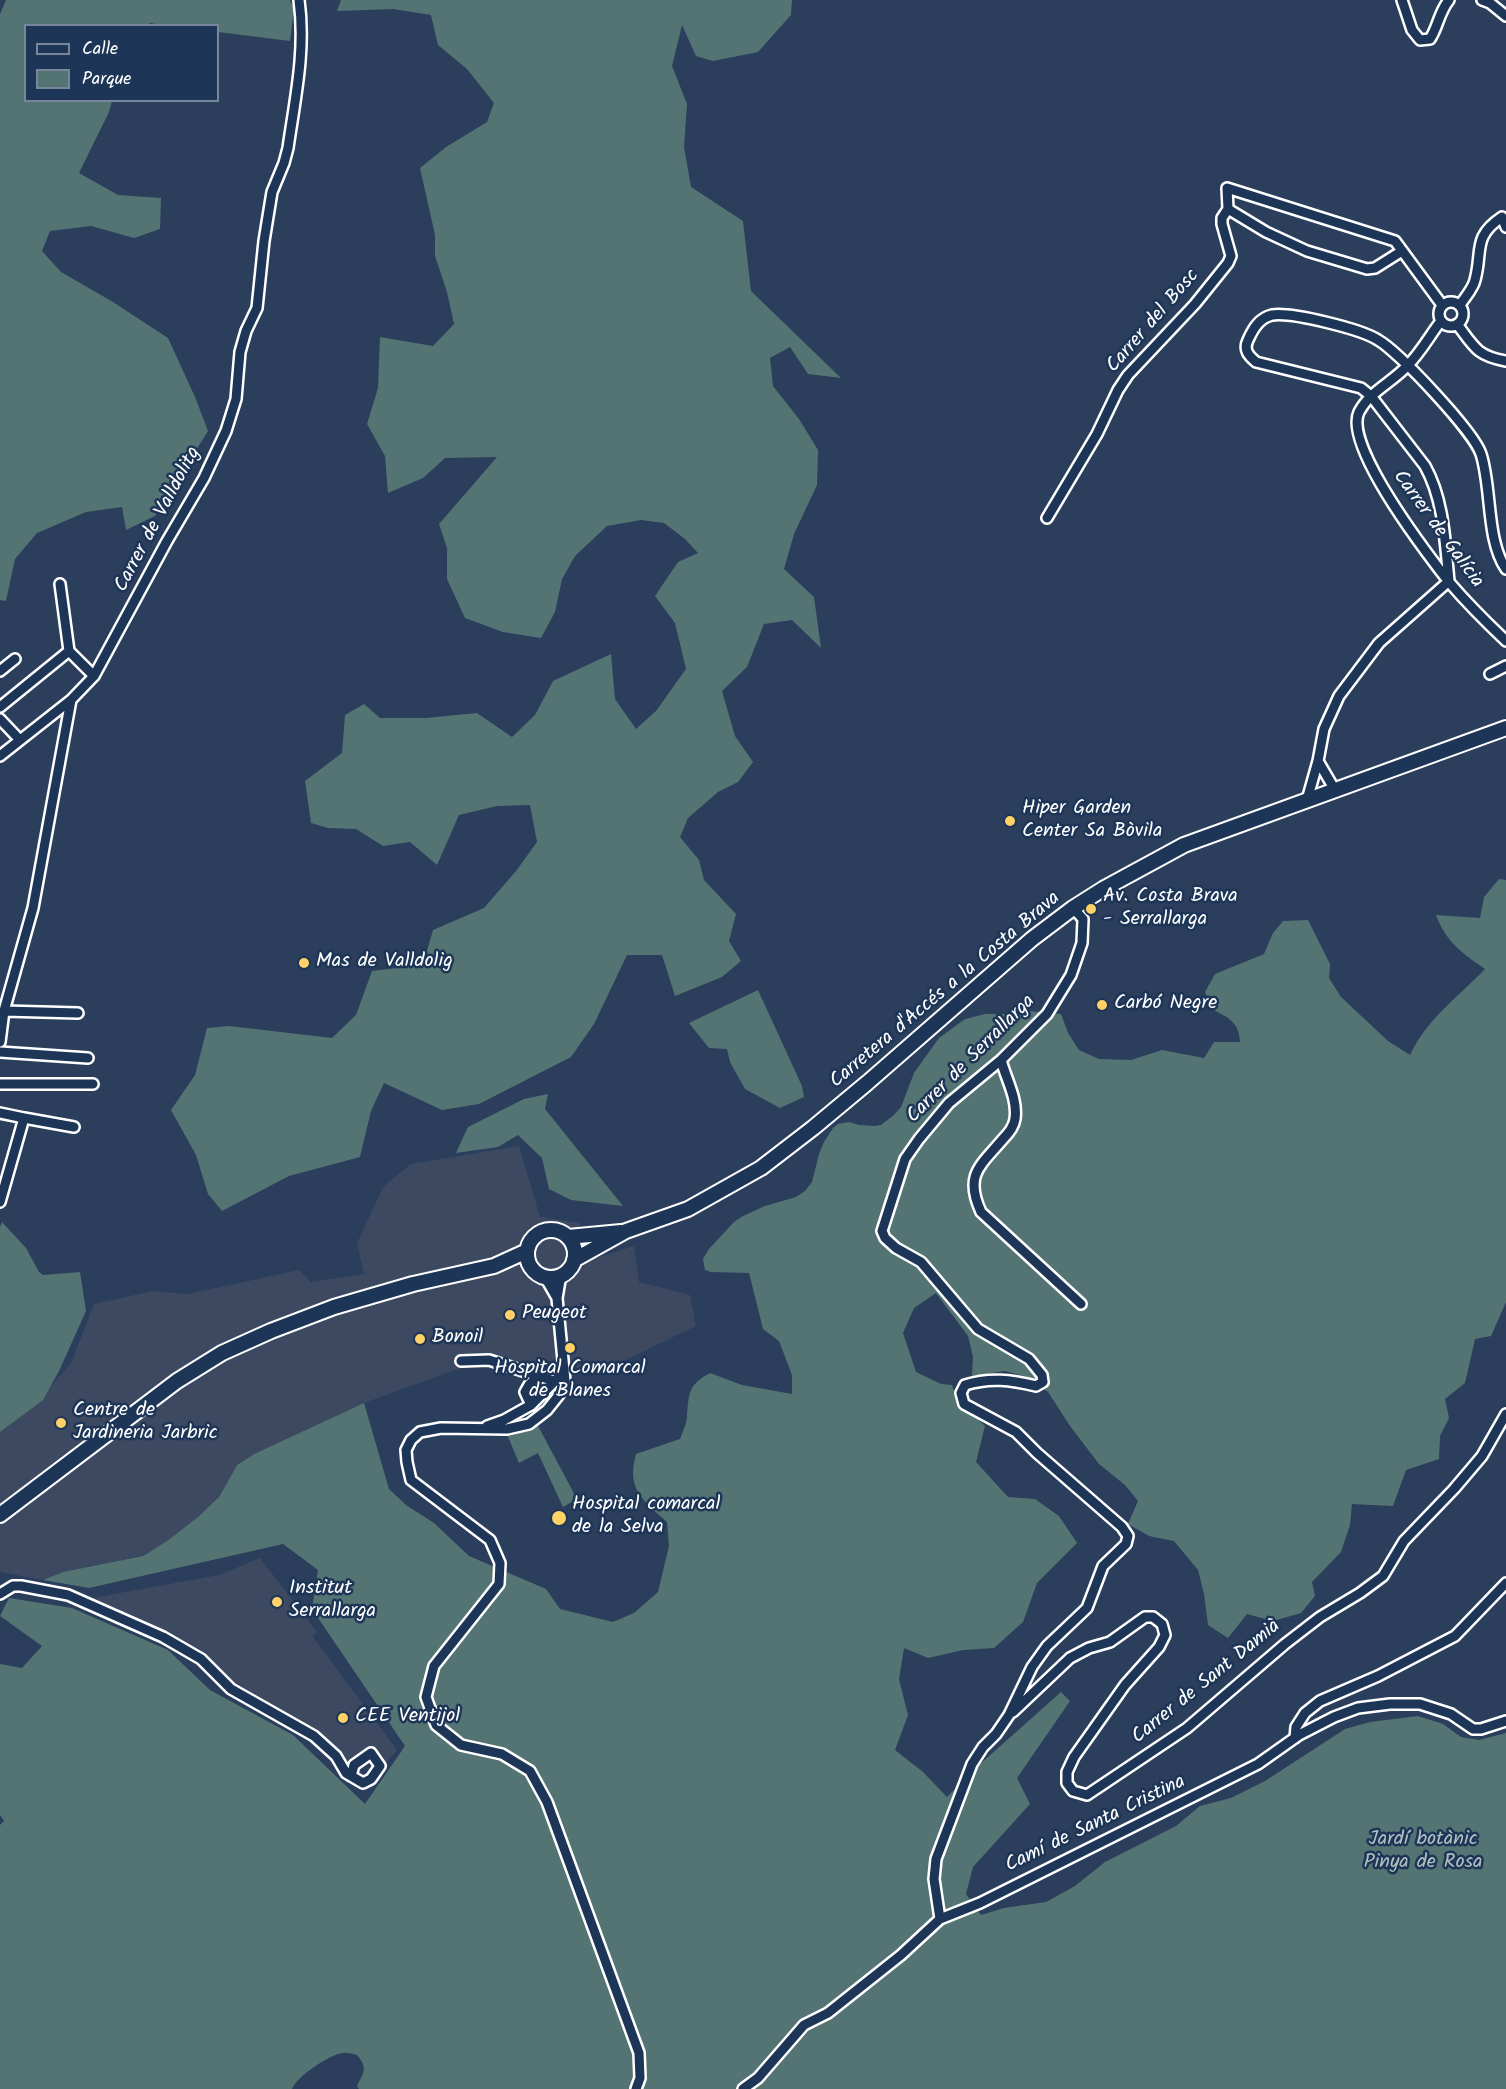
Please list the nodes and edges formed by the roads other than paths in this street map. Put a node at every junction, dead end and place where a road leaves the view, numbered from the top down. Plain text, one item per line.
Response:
1 (299, 0) edge
2 (1402, 0) edge
3 (1449, 0) edge
4 (1482, 0) edge
5 (1506, 16) edge
6 (1228, 209) junction
7 (1505, 220) edge
8 (1402, 251) junction
9 (1442, 305) junction
10 (1460, 305) junction
11 (1441, 321) junction
12 (1458, 324) junction
13 (1506, 362) edge
14 (1408, 366) junction
15 (1371, 396) junction
16 (1047, 518) dead end
17 (1506, 569) edge
18 (1449, 581) junction
19 (60, 584) dead end
20 (1506, 641) edge
21 (69, 651) junction
22 (15, 659) dead end
23 (1506, 666) edge
24 (0, 671) edge
25 (1490, 674) dead end
26 (94, 675) junction
27 (71, 700) junction
28 (0, 707) edge
29 (0, 719) edge
30 (1506, 728) edge
31 (20, 740) junction
32 (0, 756) edge
33 (1318, 761) junction
34 (1335, 790) junction
35 (1307, 800) junction
36 (1073, 908) junction
37 (4, 1011) junction
38 (78, 1013) dead end
39 (0, 1032) edge
40 (0, 1042) edge
41 (0, 1052) edge
42 (87, 1058) dead end
43 (1001, 1060) junction
44 (0, 1084) edge
45 (93, 1084) dead end
46 (0, 1113) edge
47 (24, 1118) junction
48 (74, 1127) dead end
49 (0, 1202) edge
50 (626, 1231) junction
51 (568, 1237) junction
52 (527, 1251) junction
53 (574, 1260) junction
54 (494, 1266) junction
55 (532, 1268) junction
56 (561, 1275) junction
57 (545, 1277) junction
58 (557, 1298) junction
59 (1081, 1304) dead end
60 (461, 1361) dead end
61 (564, 1372) junction
62 (538, 1376) junction
63 (554, 1381) junction
64 (559, 1395) junction
65 (531, 1405) junction
66 (1506, 1414) edge
67 (482, 1427) junction
68 (0, 1515) edge
69 (1506, 1583) edge
70 (0, 1594) edge
71 (1010, 1715) junction
72 (1506, 1721) edge
73 (1295, 1738) junction
74 (351, 1776) dead end
75 (940, 1919) junction
76 (636, 2089) edge
77 (743, 2089) edge

1 - 26 street, Carrer de Valldolitg
2 - 3 street
4 - 5 street
6 - 8 street
6 - 8 street, Carrer del Bosc
6 - 16 street, Carrer del Bosc
7 - 10 street
8 - 9 street
9 - 10 street
9 - 11 street
10 - 12 street
11 - 12 street
11 - 14 street
12 - 13 street
14 - 15 street
14 - 15 street
14 - 17 street
15 - 18 street
15 - 18 street, Carrer de Galícia
18 - 20 street, Carrer de Galícia
18 - 33 street
19 - 21 street
21 - 26 street
21 - 28 street
22 - 24 street
23 - 25 street
26 - 27 street, Carrer de Valldolitg
27 - 31 street, Carrer de Valldolitg
27 - 37 street
29 - 31 street
30 - 34 main road, Carretera d'Accés a la Costa Brava
31 - 32 street, Carrer de Valldolitg
33 - 34 street
33 - 35 street
34 - 35 main road, Carretera d'Accés a la Costa Brava
35 - 36 main road, Carretera d'Accés a la Costa Brava
36 - 43 street, Carrer de Serrallarga
36 - 50 main road, Carretera d'Accés a la Costa Brava
37 - 38 street
37 - 39 street
39 - 40 street
41 - 42 street
43 - 59 street
43 - 71 street, Carrer de Serrallarga
44 - 45 street
46 - 47 street
47 - 48 street
47 - 49 street
50 - 51 main road, Carretera d'Accés a la Costa Brava
50 - 53 main road, Carretera d'Accés a la Costa Brava
51 - 52 main road
51 - 53 main road
52 - 54 main road
52 - 55 main road
53 - 56 main road
54 - 55 main road
54 - 68 main road
55 - 57 main road
56 - 57 main road
56 - 58 street
57 - 58 street
58 - 61 street
60 - 62 street
61 - 63 street
61 - 64 street
62 - 63 street
62 - 65 street
63 - 64 street
63 - 65 street
64 - 67 street
65 - 67 street
66 - 71 street, Carrer de Sant Damià
67 - 76 street
69 - 73 street
70 - 74 street
71 - 75 street, Carrer de Serrallarga
72 - 73 street, Camí de Santa Cristina
73 - 75 street, Camí de Santa Cristina
75 - 77 street, Camí de Santa Cristina

